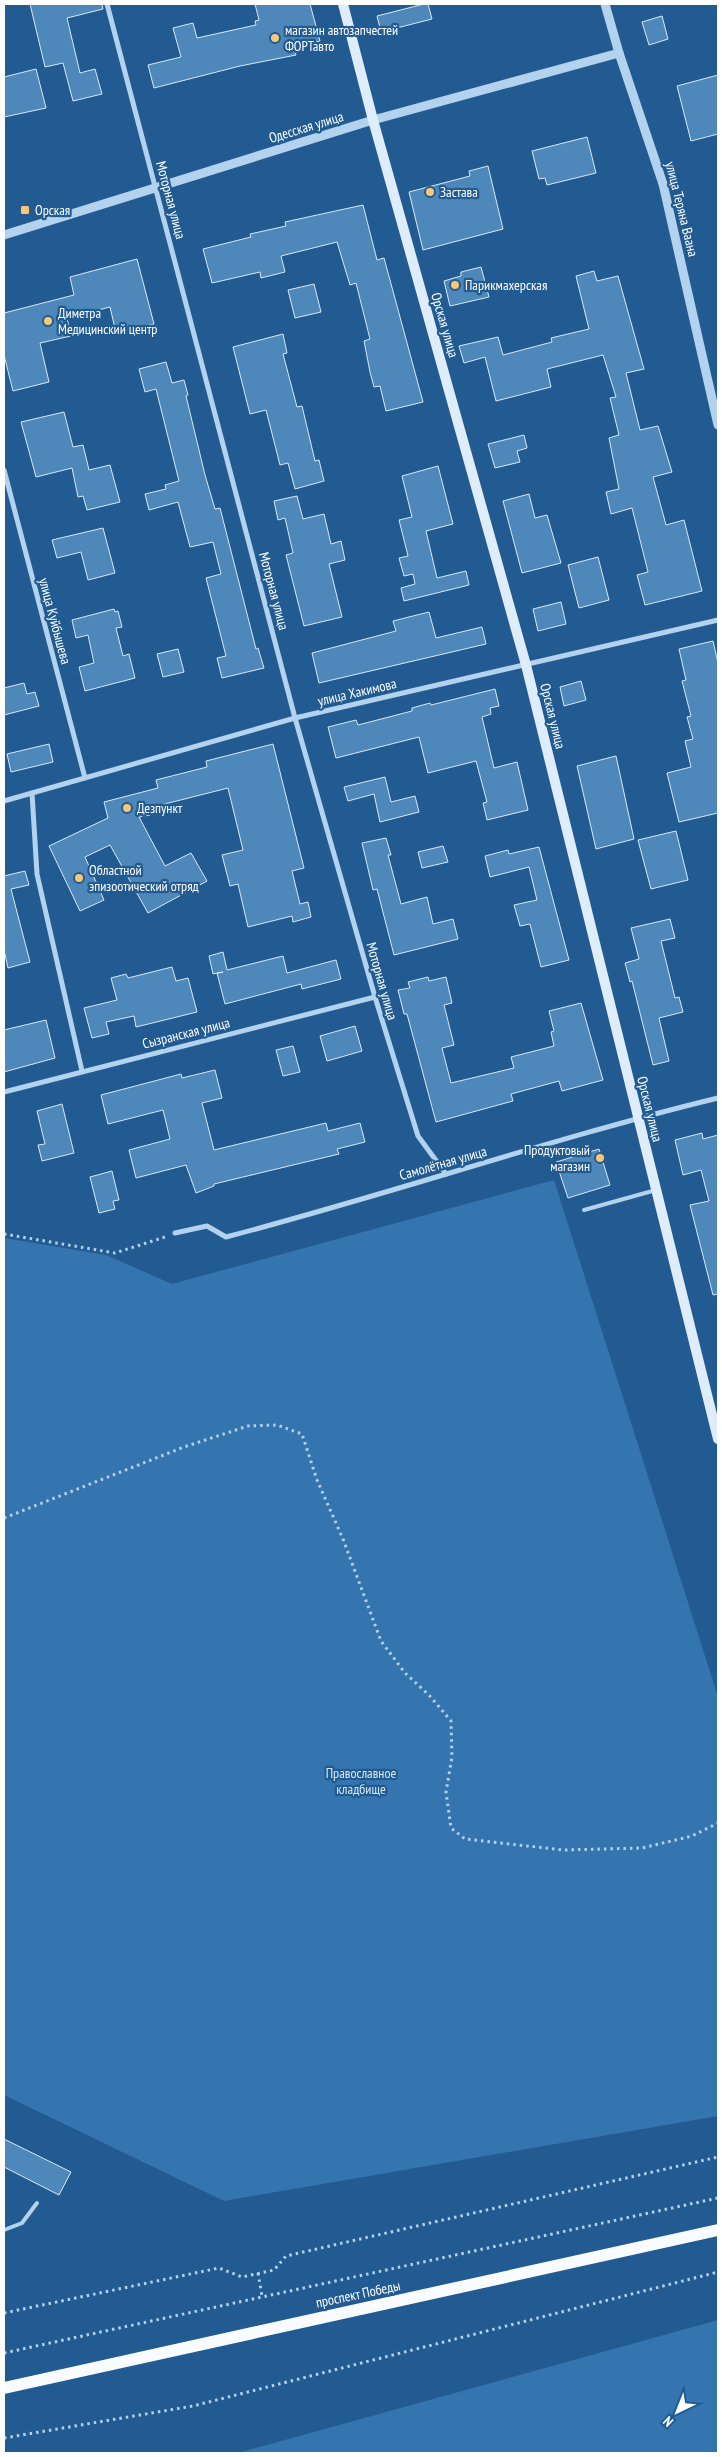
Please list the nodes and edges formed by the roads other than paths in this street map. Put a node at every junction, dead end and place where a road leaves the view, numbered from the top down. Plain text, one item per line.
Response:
1 (107, 4) edge
2 (343, 4) edge
3 (605, 4) edge
4 (619, 53) junction
5 (374, 120) junction
6 (156, 187) junction
7 (4, 235) edge
8 (718, 425) edge
9 (4, 470) edge
10 (718, 620) edge
11 (526, 665) junction
12 (295, 718) junction
13 (85, 778) junction
14 (32, 793) junction
15 (4, 801) edge
16 (375, 997) junction
17 (82, 1071) junction
18 (4, 1092) edge
19 (718, 1098) edge
20 (638, 1118) junction
21 (446, 1174) junction
22 (656, 1190) junction
23 (584, 1210) dead end
24 (175, 1233) road end
25 (716, 1420) edge
26 (718, 1439) edge
27 (37, 2203) dead end
28 (4, 2230) edge
29 (718, 2230) edge
30 (4, 2388) edge

1 - 6 street, Моторная улица
2 - 5 main road, Орская улица
3 - 4 street, улица Теряна Ваана
4 - 5 street, Одесская улица
4 - 8 street, улица Теряна Ваана
5 - 6 street, Одесская улица
5 - 11 main road, Орская улица
6 - 7 street, Одесская улица
6 - 12 street, Моторная улица
9 - 13 street, улица Куйбышева
10 - 11 street, улица Хакимова
11 - 12 street, улица Хакимова
11 - 20 main road, Орская улица
12 - 13 street, улица Хакимова
12 - 16 street, Моторная улица
13 - 14 street, улица Хакимова
14 - 15 street, улица Хакимова
14 - 17 street
16 - 17 street, Сызранская улица
16 - 21 street, Моторная улица
17 - 18 street, Сызранская улица
19 - 20 street, Самолётная улица
20 - 21 street, Самолётная улица
20 - 22 main road, Орская улица
21 - 24 street, Самолётная улица
22 - 23 lane
22 - 25 main road, Орская улица
25 - 26 main road, Орская улица
27 - 28 lane
29 - 30 main road, проспект Победы

